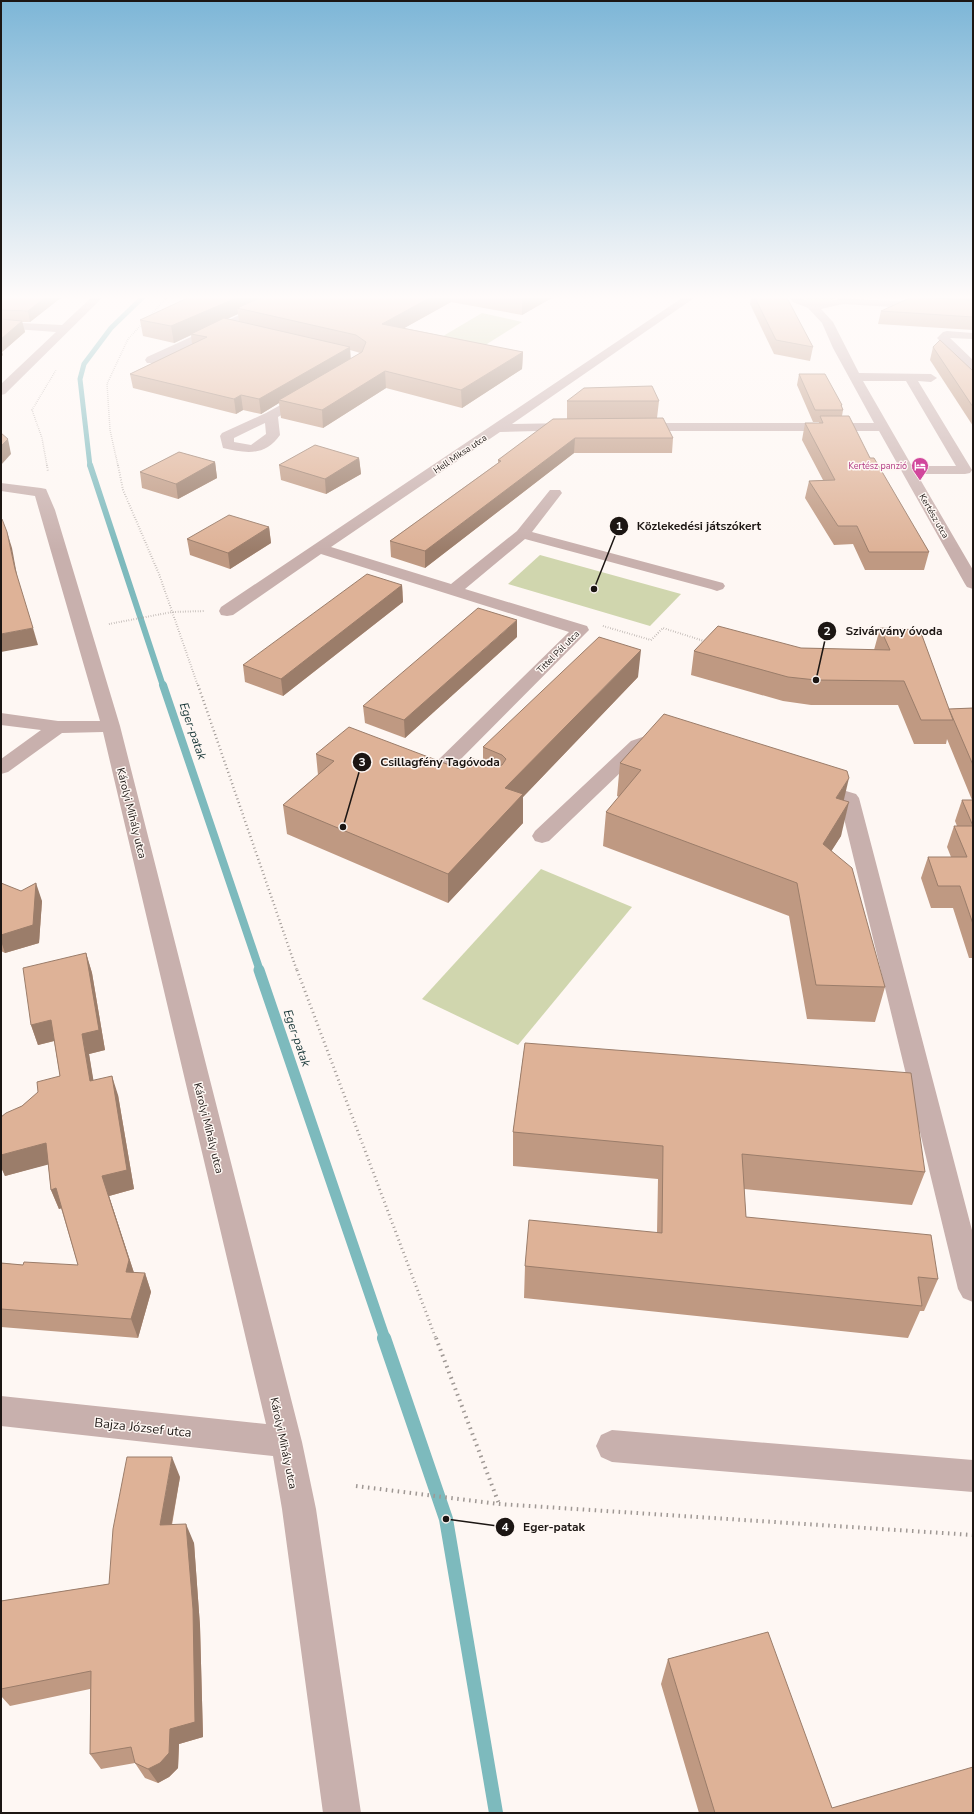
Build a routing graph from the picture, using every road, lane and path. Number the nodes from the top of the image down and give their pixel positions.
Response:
1 (12, 381) edge
2 (50, 381) edge
3 (108, 381) edge
4 (568, 381) edge
5 (858, 381) edge
6 (912, 381) edge
7 (318, 388) edge
8 (1, 391) edge
9 (271, 416) dead end
10 (585, 427) edge
11 (624, 427) edge
12 (883, 427) junction
13 (498, 428) junction
14 (908, 470) junction
15 (965, 470) junction
16 (973, 483) edge
17 (1, 487) edge
18 (41, 492) junction
19 (555, 493) dead end
20 (522, 534) junction
21 (320, 549) junction
22 (973, 584) edge
23 (717, 586) dead end
24 (454, 590) junction
25 (227, 611) joint
26 (172, 612) junction
27 (109, 624) dead end
28 (581, 630) junction
29 (708, 642) edge
30 (1, 719) edge
31 (111, 726) junction
32 (58, 727) junction
33 (674, 742) edge
34 (1, 768) edge
35 (461, 776) edge
36 (796, 781) edge
37 (542, 836) dead end
38 (973, 1289) edge
39 (1, 1412) edge
40 (286, 1442) junction
41 (612, 1446) dead end
42 (973, 1476) edge
43 (356, 1486) dead end
44 (499, 1504) junction
45 (973, 1535) edge
46 (342, 1813) edge

1 - 8 street
2 - 18 path
3 - 26 path
4 - 13 street, Hell Miksa utca
5 - 12 street, Kertész utca
6 - 15 street
7 - 9 street
10 - 13 street
11 - 12 street
12 - 14 street, Kertész utca
13 - 21 street, Hell Miksa utca
14 - 15 street
14 - 22 street, Kertész utca
15 - 16 street
17 - 18 street
18 - 31 street, Károlyi Mihály utca
19 - 20 street
20 - 23 street
20 - 24 street
21 - 24 street, Tittel Pál utca
21 - 25 street, Hell Miksa utca
24 - 28 street, Tittel Pál utca
25 - 26 path
26 - 27 path
26 - 44 path
28 - 29 path
28 - 35 street, Tittel Pál utca
30 - 32 street
31 - 32 street
31 - 40 street, Károlyi Mihály utca
32 - 34 street
33 - 37 street
36 - 38 street
39 - 40 street, Bajza József utca
40 - 46 street, Károlyi Mihály utca
41 - 42 street
43 - 44 path
44 - 45 path

